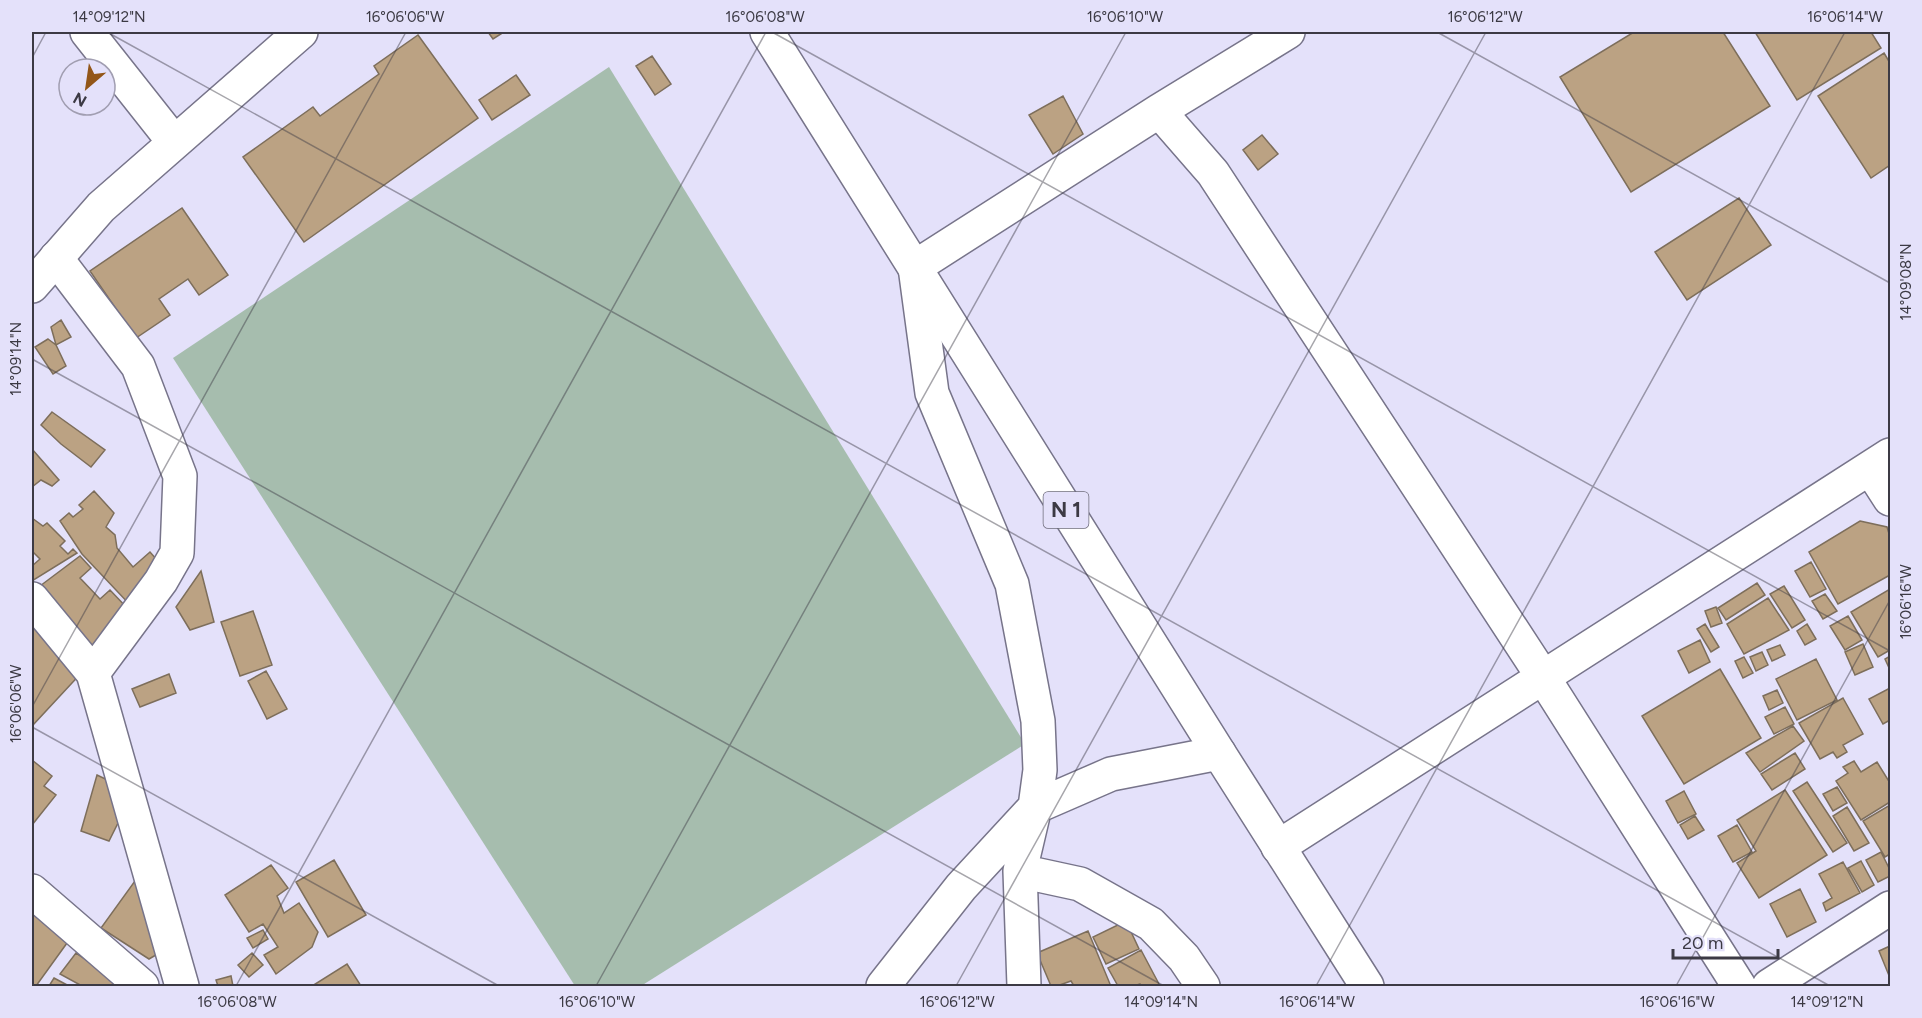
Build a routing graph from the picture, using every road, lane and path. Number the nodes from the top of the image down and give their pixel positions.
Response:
1 (87, 32) edge
2 (301, 32) edge
3 (767, 32) edge
4 (1288, 32) edge
5 (1159, 111) junction
6 (174, 142) junction
7 (56, 258) junction
8 (915, 267) junction
9 (32, 286) edge
10 (1880, 462) edge
11 (1890, 500) edge
12 (32, 599) edge
13 (93, 673) junction
14 (1543, 678) junction
15 (1219, 753) junction
16 (1035, 807) junction
17 (1278, 847) junction
18 (1020, 871) junction
19 (32, 891) edge
20 (1890, 909) edge
21 (142, 987) edge
22 (182, 987) edge
23 (883, 987) edge
24 (1024, 987) edge
25 (1203, 987) edge
26 (1367, 987) edge
27 (1739, 987) edge
28 (1769, 987) edge

1 - 6 main road
2 - 6 main road
3 - 8 main road, N 1
4 - 5 main road
5 - 8 main road
5 - 14 main road
6 - 7 main road
7 - 9 main road
7 - 13 main road
8 - 15 main road, N 1
8 - 16 main road
10 - 11 main road
10 - 14 main road
12 - 13 main road
13 - 22 main road
14 - 17 main road
14 - 27 main road
15 - 16 main road
15 - 17 main road, N 1
16 - 18 main road
16 - 23 main road
17 - 26 main road, N 1
18 - 24 main road
18 - 25 main road
19 - 21 main road
20 - 28 main road

